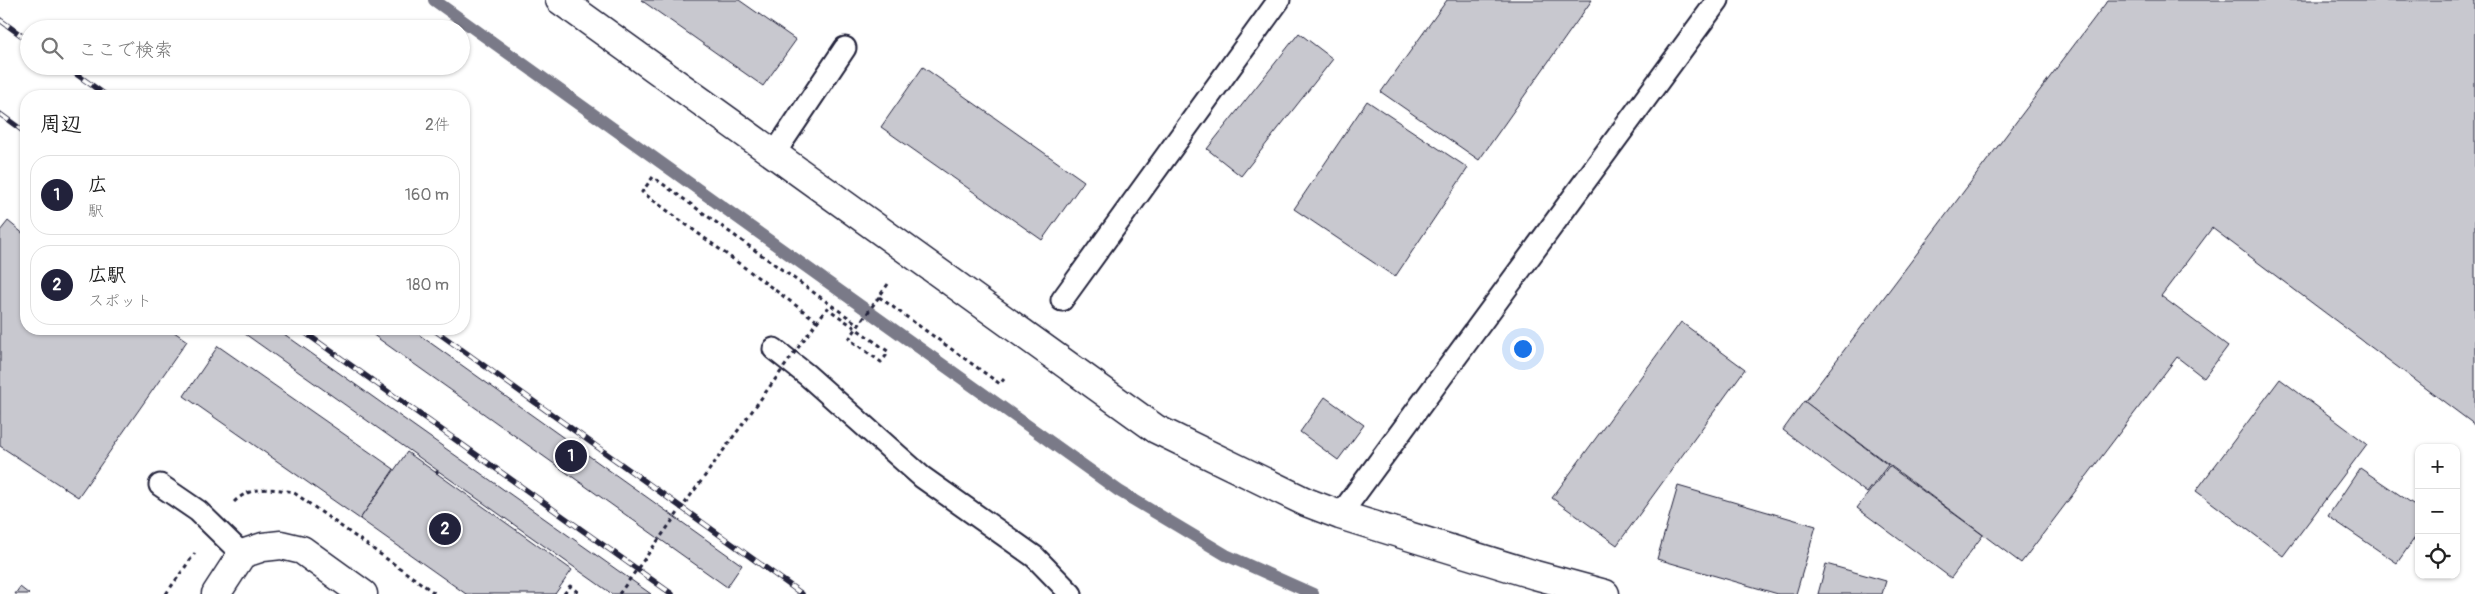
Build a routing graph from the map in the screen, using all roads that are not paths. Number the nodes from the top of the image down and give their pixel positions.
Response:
1 (560, 0) edge
2 (1279, 0) edge
3 (1718, 0) edge
4 (845, 48) dead end
5 (774, 154) junction
6 (1062, 300) dead end
7 (774, 349) dead end
8 (160, 485) dead end
9 (1340, 515) junction
10 (242, 554) junction
11 (216, 594) edge
12 (363, 594) edge
13 (1071, 594) edge
14 (1605, 594) edge

1 - 5 street
2 - 6 lane
3 - 9 lane
4 - 5 lane
5 - 9 street
7 - 13 lane
8 - 10 lane
9 - 14 street
10 - 11 street
10 - 12 street

